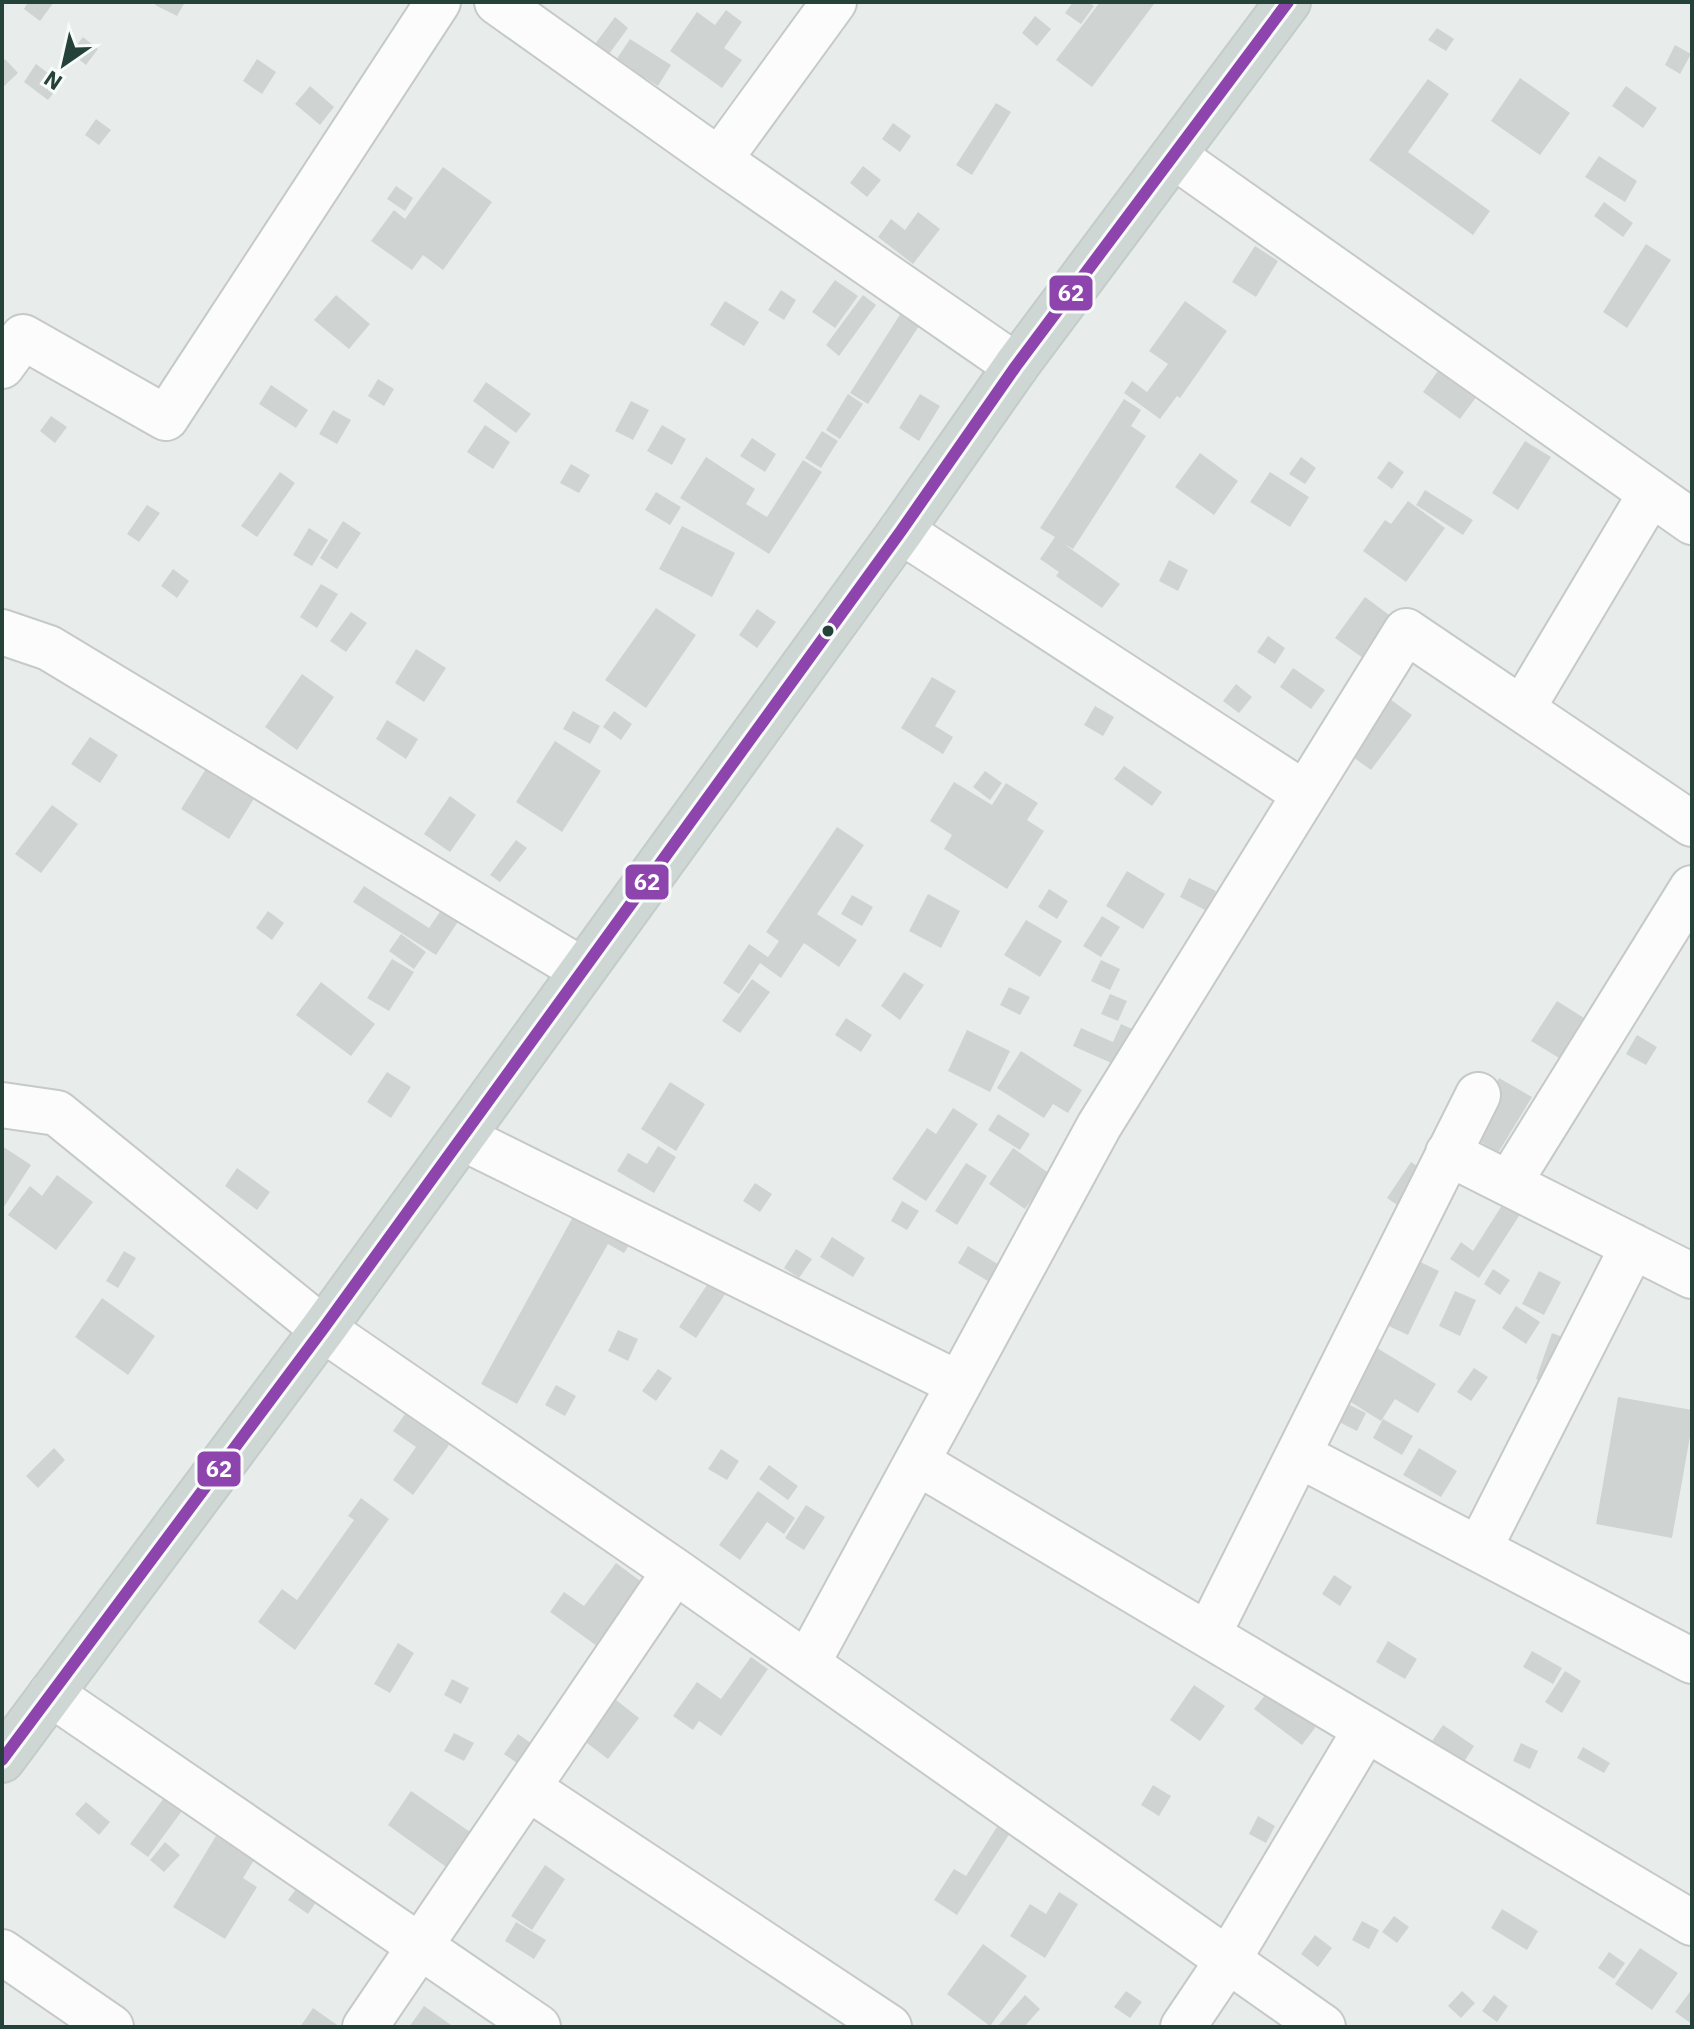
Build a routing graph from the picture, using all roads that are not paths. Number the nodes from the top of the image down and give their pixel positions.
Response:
1 (438, 2) edge
2 (497, 2) edge
3 (834, 2) edge
4 (1288, 2) edge
5 (1174, 156) junction
6 (719, 160) junction
7 (2, 366) edge
8 (1016, 366) junction
9 (1651, 493) junction
10 (1692, 522) edge
11 (901, 531) junction
12 (2, 632) edge
13 (1522, 709) junction
14 (1305, 794) junction
15 (1692, 824) edge
16 (1692, 888) edge
17 (582, 970) junction
18 (1478, 1095) dead end
19 (2, 1105) edge
20 (463, 1138) junction
21 (1448, 1153) junction
22 (1509, 1183) junction
23 (1633, 1246) junction
24 (1692, 1276) edge
25 (323, 1329) junction
26 (959, 1384) junction
27 (1299, 1455) junction
28 (917, 1462) junction
29 (1479, 1549) junction
30 (675, 1571) junction
31 (1208, 1635) junction
32 (1692, 1661) edge
33 (807, 1664) junction
34 (51, 1694) junction
35 (1366, 1729) junction
36 (2, 1760) edge
37 (528, 1788) junction
38 (1687, 1907) edge
39 (420, 1946) junction
40 (2, 1952) edge
41 (1228, 1960) junction
42 (872, 2023) edge
43 (111, 2027) edge
44 (365, 2027) edge
45 (538, 2027) edge
46 (1183, 2027) edge
47 (1323, 2027) edge

1 - 7 street
2 - 6 street
3 - 6 street
4 - 5 main road
5 - 8 main road
5 - 9 street
6 - 8 street
8 - 11 main road
9 - 10 street
9 - 13 street
11 - 14 street
11 - 17 main road
12 - 17 street
13 - 14 street
13 - 15 street
14 - 26 street
16 - 22 street
17 - 20 main road
18 - 21 street
19 - 25 street
20 - 25 main road
20 - 26 street
21 - 22 street
21 - 27 street
22 - 23 street
23 - 24 street
23 - 29 street
25 - 30 street
25 - 34 main road
26 - 28 street
27 - 29 street
27 - 31 street
28 - 31 street
28 - 33 street
29 - 32 street
30 - 33 street
30 - 37 street
31 - 35 street
33 - 41 street
34 - 36 main road
34 - 39 street
35 - 38 street
35 - 41 street
37 - 39 street
37 - 42 street
39 - 44 street
39 - 45 street
40 - 43 street
41 - 46 street
41 - 47 street

